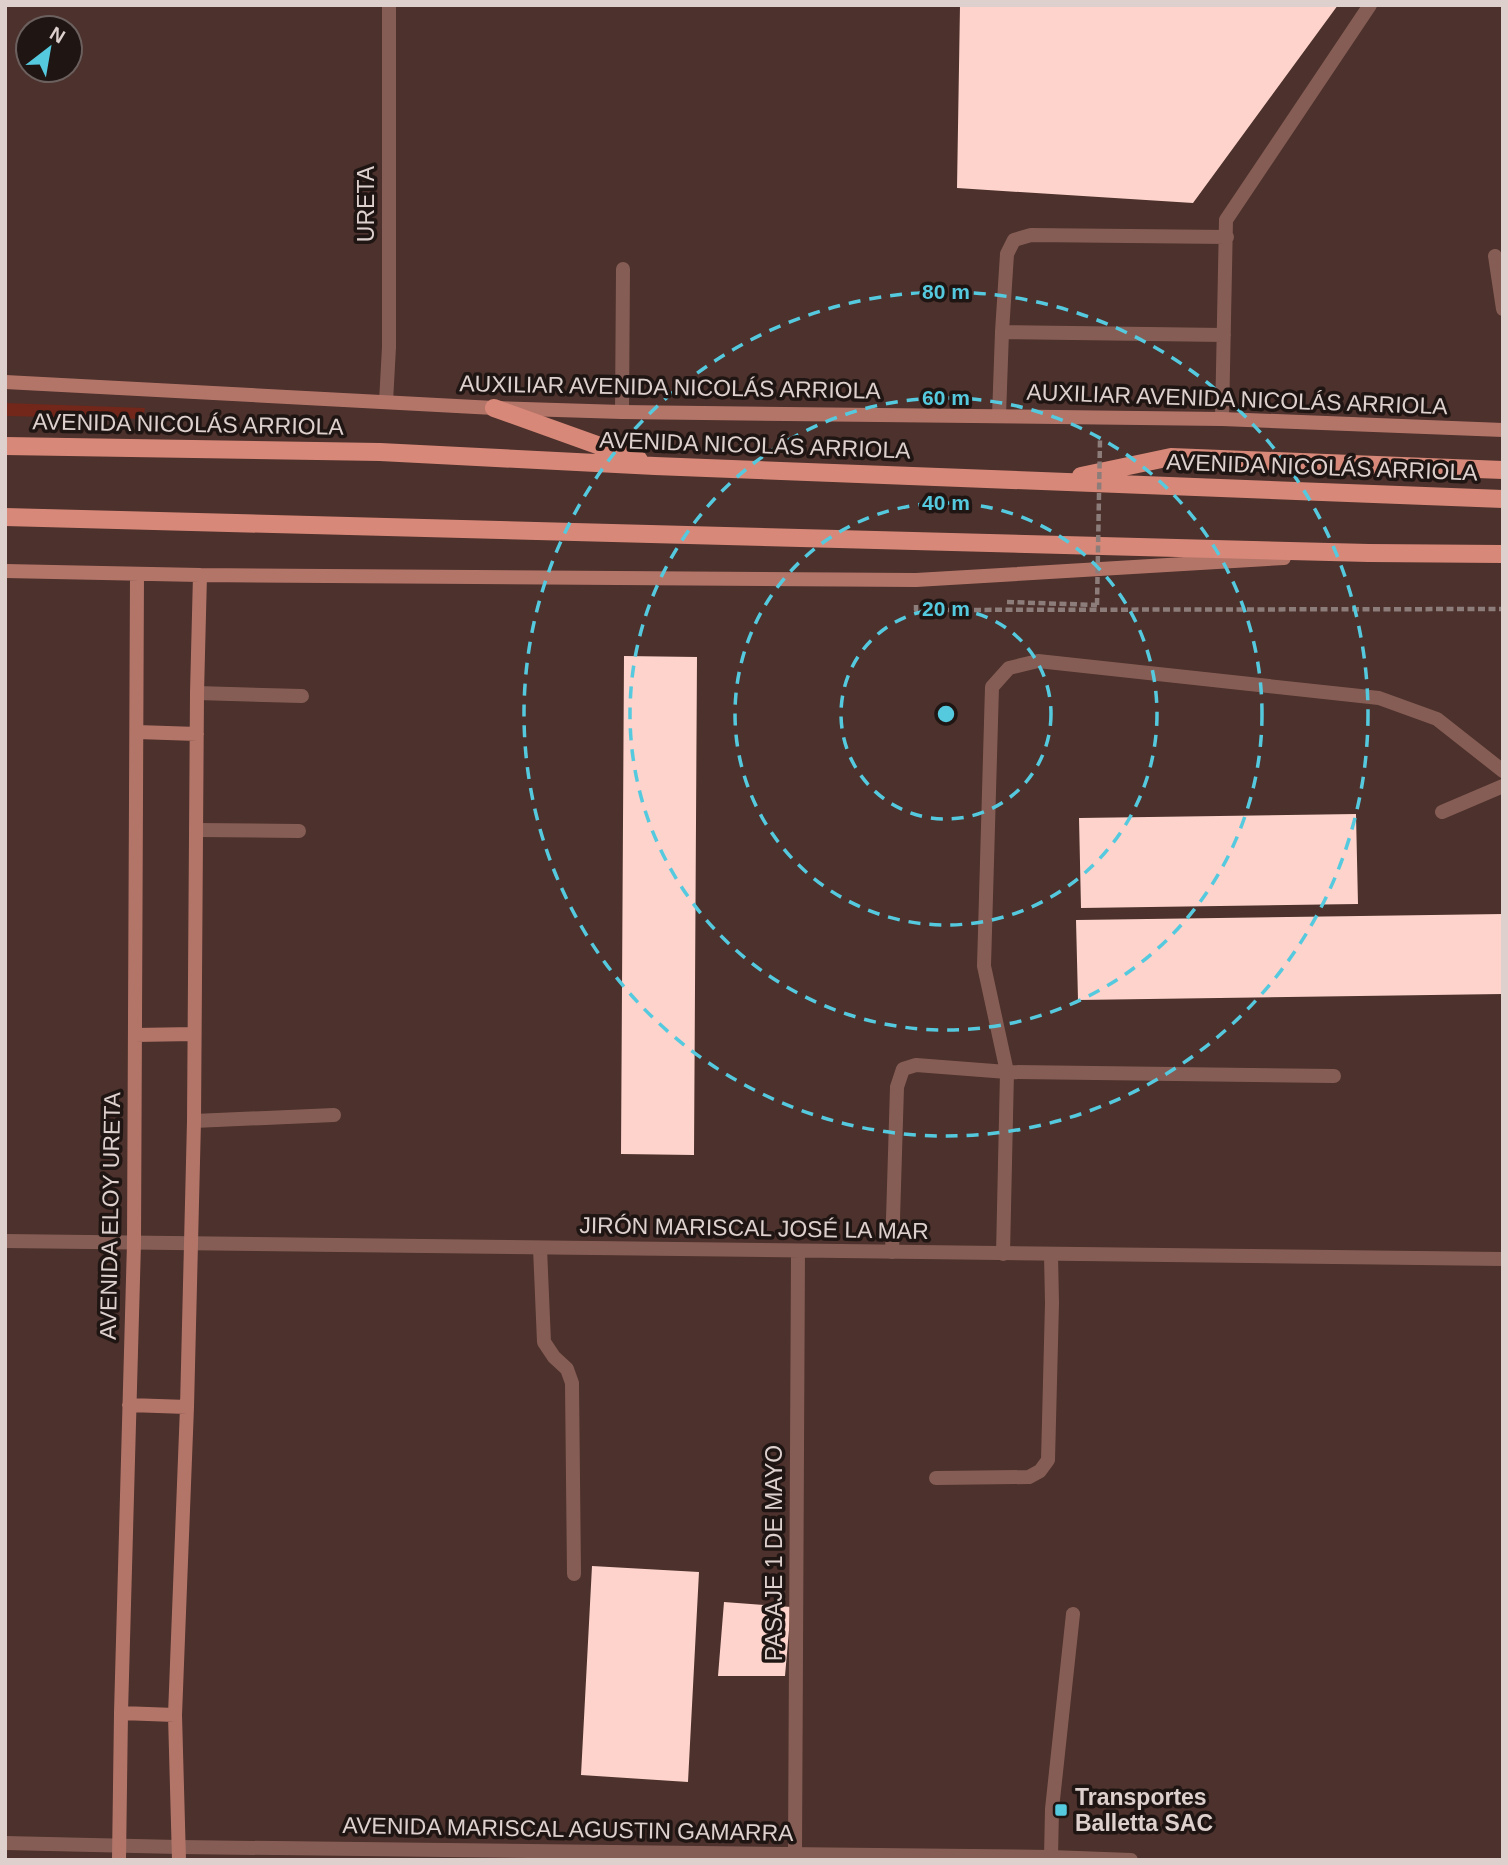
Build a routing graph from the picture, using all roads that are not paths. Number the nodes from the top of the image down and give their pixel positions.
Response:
1 (388, 5) edge
2 (1370, 5) edge
3 (1227, 237) junction
4 (1494, 256) dead end
5 (623, 269) dead end
6 (1503, 309) edge
7 (1002, 332) junction
8 (1224, 335) junction
9 (5, 382) edge
10 (386, 402) junction
11 (494, 408) junction
12 (622, 412) junction
13 (999, 416) junction
14 (1222, 419) junction
15 (1503, 430) edge
16 (5, 446) edge
17 (655, 466) junction
18 (1503, 470) edge
19 (1053, 482) junction
20 (1503, 499) edge
21 (5, 517) edge
22 (1369, 553) junction
23 (1503, 554) edge
24 (5, 571) edge
25 (137, 574) junction
26 (200, 575) junction
27 (197, 693) junction
28 (302, 696) dead end
29 (136, 732) junction
30 (197, 734) junction
31 (1503, 771) edge
32 (1503, 786) edge
33 (1442, 813) dead end
34 (196, 830) junction
35 (299, 831) dead end
36 (194, 1034) junction
37 (135, 1035) junction
38 (1007, 1072) junction
39 (1334, 1076) dead end
40 (334, 1115) dead end
41 (194, 1121) junction
42 (5, 1241) edge
43 (135, 1243) junction
44 (190, 1244) junction
45 (540, 1248) junction
46 (798, 1251) junction
47 (892, 1252) junction
48 (1003, 1254) junction
49 (1051, 1254) junction
50 (1503, 1259) edge
51 (129, 1405) junction
52 (187, 1407) junction
53 (936, 1478) dead end
54 (575, 1574) dead end
55 (1073, 1614) dead end
56 (121, 1713) junction
57 (175, 1715) junction
58 (5, 1843) edge
59 (119, 1853) edge
60 (179, 1853) edge
61 (364, 1855) edge
62 (795, 1855) junction
63 (661, 1856) edge
64 (1051, 1857) junction
65 (858, 1858) edge
66 (1131, 1860) edge

1 - 10 street, URETA
2 - 3 street
3 - 7 street
3 - 8 street
4 - 6 street
5 - 12 street
7 - 8 street
7 - 13 street
8 - 14 street
9 - 10 street, AUXILIAR AVENIDA NICOLÁS ARRIOLA
10 - 11 street, AUXILIAR AVENIDA NICOLÁS ARRIOLA
11 - 12 street, AUXILIAR AVENIDA NICOLÁS ARRIOLA
11 - 17 main road
12 - 13 street, AUXILIAR AVENIDA NICOLÁS ARRIOLA
13 - 14 street, AUXILIAR AVENIDA NICOLÁS ARRIOLA
14 - 15 street, AUXILIAR AVENIDA NICOLÁS ARRIOLA
16 - 17 main road, AVENIDA NICOLÁS ARRIOLA
17 - 19 main road, AVENIDA NICOLÁS ARRIOLA
18 - 19 main road
19 - 20 main road, AVENIDA NICOLÁS ARRIOLA
21 - 22 main road
22 - 23 main road
22 - 26 street
24 - 25 street
25 - 26 street
25 - 29 street, AVENIDA ELOY URETA
26 - 27 street
27 - 28 street
27 - 30 street
29 - 30 street
29 - 37 street, AVENIDA ELOY URETA
30 - 34 street
31 - 38 street
32 - 33 street
34 - 35 street
34 - 36 street
36 - 37 street
36 - 41 street
37 - 43 street, AVENIDA ELOY URETA
38 - 39 street
38 - 47 street
38 - 48 street
40 - 41 street
41 - 44 street
42 - 43 street, JIRÓN MARISCAL JOSÉ LA MAR
43 - 44 street, JIRÓN MARISCAL JOSÉ LA MAR
43 - 51 street, AVENIDA ELOY URETA
44 - 45 street, JIRÓN MARISCAL JOSÉ LA MAR
44 - 52 street
45 - 46 street, JIRÓN MARISCAL JOSÉ LA MAR
45 - 54 street
46 - 47 street, JIRÓN MARISCAL JOSÉ LA MAR
46 - 62 street, PASAJE 1 DE MAYO
47 - 48 street, JIRÓN MARISCAL JOSÉ LA MAR
48 - 49 street, JIRÓN MARISCAL JOSÉ LA MAR
49 - 50 street, JIRÓN MARISCAL JOSÉ LA MAR
49 - 53 street
51 - 52 street
51 - 56 street, AVENIDA ELOY URETA
52 - 57 street
55 - 64 street
56 - 57 street
56 - 59 street, AVENIDA ELOY URETA
57 - 60 street
58 - 59 street, AVENIDA MARISCAL AGUSTIN GAMARRA
59 - 60 street, AVENIDA MARISCAL AGUSTIN GAMARRA
60 - 61 street, AVENIDA MARISCAL AGUSTIN GAMARRA
61 - 63 street, AVENIDA MARISCAL AGUSTIN GAMARRA
62 - 63 street, AVENIDA MARISCAL AGUSTIN GAMARRA
62 - 65 street, AVENIDA MARISCAL AGUSTIN GAMARRA
64 - 65 street, AVENIDA MARISCAL AGUSTIN GAMARRA
64 - 66 street, AVENIDA MARISCAL AGUSTIN GAMARRA

